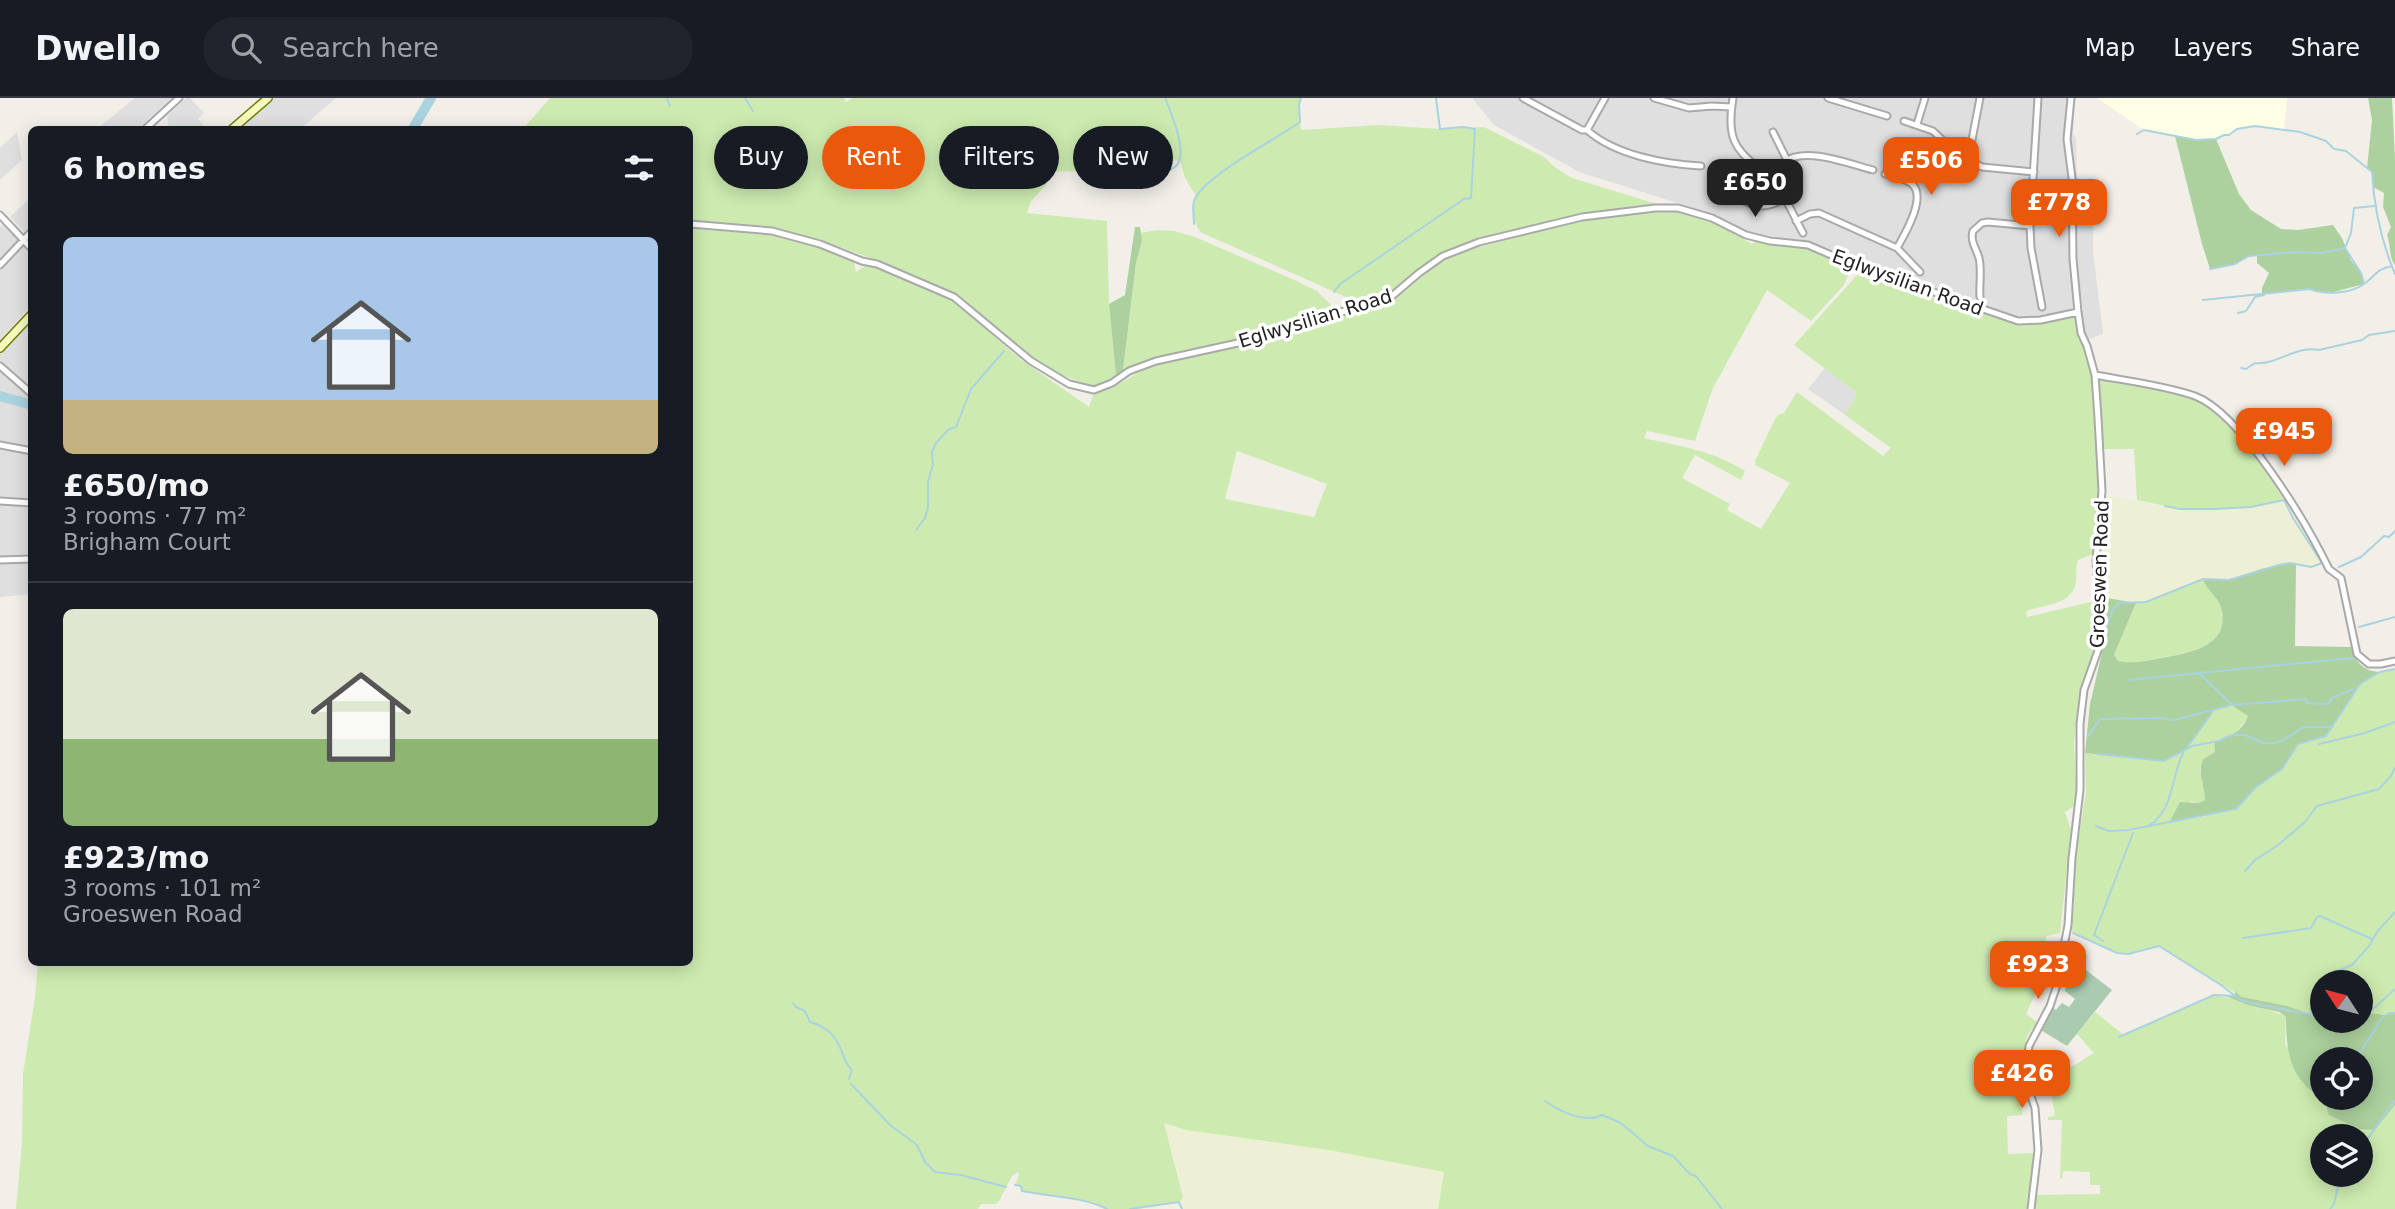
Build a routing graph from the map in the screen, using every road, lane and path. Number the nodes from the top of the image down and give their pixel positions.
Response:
1 (179, 98) edge
2 (268, 98) edge
3 (1523, 98) edge
4 (1605, 98) edge
5 (1654, 98) edge
6 (1732, 98) edge
7 (1828, 98) edge
8 (1925, 98) edge
9 (1980, 98) edge
10 (2038, 98) edge
11 (2070, 98) edge
12 (1731, 107) junction
13 (1887, 116) dead end
14 (1904, 121) dead end
15 (1917, 124) junction
16 (148, 126) edge
17 (236, 126) edge
18 (1587, 130) junction
19 (1773, 132) dead end
20 (1964, 158) junction
21 (1787, 160) junction
22 (1701, 166) dead end
23 (1873, 170) dead end
24 (2034, 172) junction
25 (1885, 174) dead end
26 (1769, 179) junction
27 (1726, 191) dead end
28 (1784, 199) junction
29 (0, 215) edge
30 (1796, 221) junction
31 (693, 224) edge
32 (2030, 226) junction
33 (1802, 233) dead end
34 (28, 235) edge
35 (23, 239) junction
36 (28, 245) edge
37 (1897, 248) junction
38 (0, 265) edge
39 (1920, 272) dead end
40 (1980, 297) dead end
41 (2042, 307) dead end
42 (2078, 312) junction
43 (28, 318) edge
44 (0, 348) edge
45 (0, 366) edge
46 (2095, 375) junction
47 (28, 390) edge
48 (0, 445) edge
49 (28, 450) edge
50 (0, 501) edge
51 (28, 503) edge
52 (28, 559) edge
53 (0, 560) edge
54 (2395, 660) edge
55 (2031, 1209) edge

1 - 16 street
2 - 17 main road
3 - 18 street
4 - 18 street
5 - 12 street
6 - 12 street
7 - 13 street
8 - 15 street
9 - 20 street
10 - 24 street
11 - 42 street, Groeswen Road
12 - 26 street
14 - 15 street
15 - 20 street
18 - 22 street
19 - 21 street
20 - 24 street
21 - 23 street
21 - 26 street
24 - 32 street
25 - 37 street
26 - 28 street
27 - 28 street
28 - 30 street
29 - 35 street
30 - 33 street
30 - 37 street
31 - 42 street, Eglwysilian Road
32 - 40 street
32 - 41 street
34 - 35 street
35 - 36 street
35 - 38 street
37 - 39 street
42 - 46 street, Groeswen Road
43 - 44 main road
45 - 47 street
46 - 54 street
46 - 55 street, Groeswen Road
48 - 49 street
50 - 51 street
52 - 53 street

